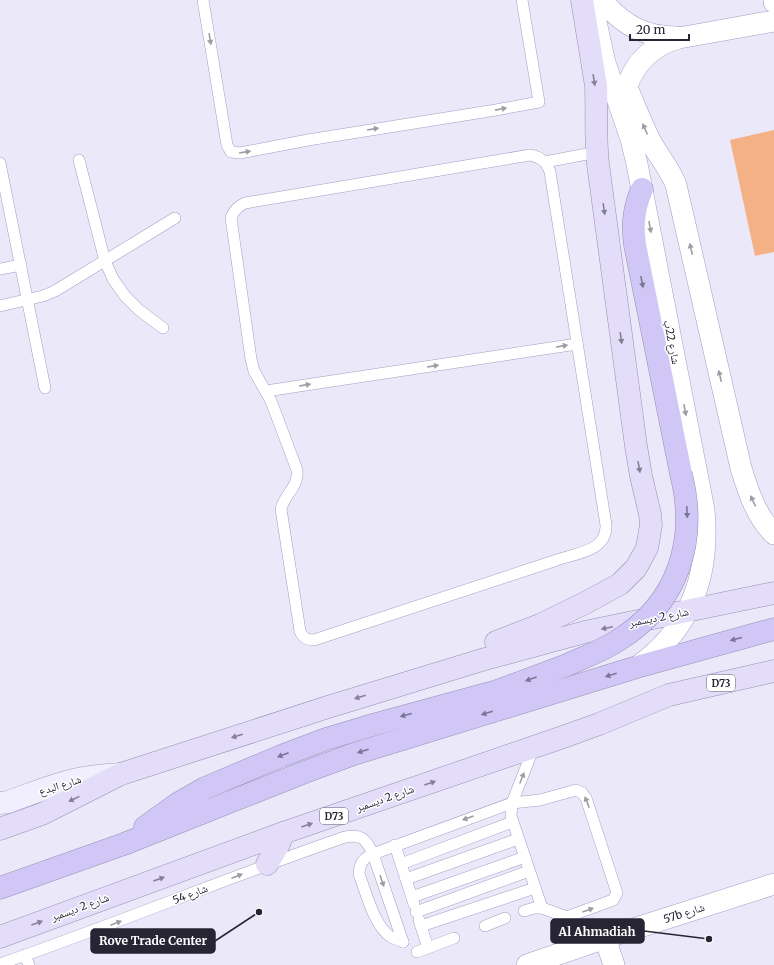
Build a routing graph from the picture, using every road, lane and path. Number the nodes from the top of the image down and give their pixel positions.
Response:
1 (204, 0) edge
2 (522, 0) edge
3 (582, 0) edge
4 (600, 1) edge
5 (774, 22) edge
6 (679, 38) junction
7 (627, 86) junction
8 (596, 152) junction
9 (79, 160) dead end
10 (545, 162) junction
11 (0, 163) edge
12 (642, 189) junction
13 (175, 218) dead end
14 (105, 262) junction
15 (21, 265) junction
16 (0, 269) edge
17 (28, 299) junction
18 (0, 306) edge
19 (163, 328) dead end
20 (577, 344) junction
21 (45, 388) dead end
22 (266, 391) junction
23 (774, 534) edge
24 (774, 593) edge
25 (686, 612) junction
26 (774, 629) edge
27 (637, 667) junction
28 (774, 671) edge
29 (436, 674) junction
30 (534, 747) junction
31 (120, 774) junction
32 (512, 802) junction
33 (0, 803) edge
34 (512, 822) junction
35 (0, 830) edge
36 (283, 833) junction
37 (518, 839) junction
38 (124, 844) junction
39 (395, 845) junction
40 (373, 854) junction
41 (525, 857) junction
42 (267, 864) junction
43 (401, 864) junction
44 (529, 871) junction
45 (406, 879) junction
46 (774, 884) edge
47 (0, 888) edge
48 (535, 888) junction
49 (412, 897) junction
50 (542, 908) junction
51 (524, 911) dead end
52 (416, 912) junction
53 (505, 918) dead end
54 (421, 926) junction
55 (485, 926) dead end
56 (0, 937) edge
57 (454, 938) dead end
58 (604, 938) junction
59 (27, 960) edge
60 (0, 964) edge
61 (527, 965) edge
62 (614, 965) edge

1 -> 2 lane
3 -> 8 main road
4 - 6 street
4 - 7 street
4 - 12 street, شارع 22ب
5 - 6 street
6 - 7 street
23 -> 7 street
8 - 10 lane
8 -> 29 main road
9 - 14 lane
10 - 20 lane
10 - 22 lane
11 - 15 lane
12 -> 25 street, شارع 22ب
12 -> 38 highway, bridge
13 - 14 lane
14 - 17 lane
14 - 19 lane
15 - 16 lane
15 - 17 lane
17 - 18 lane
17 - 21 lane
22 -> 20 lane
20 - 22 lane
24 - 25 main road, شارع 2 ديسمبر
25 - 27 street, شارع 22ب
25 -> 29 main road, شارع 2 ديسمبر
26 -> 27 highway
27 -> 38 highway
28 - 30 main road, شارع 2 ديسمبر / D73
29 -> 31 main road, شارع 2 ديسمبر
32 -> 30 lane
36 -> 30 main road, شارع 2 ديسمبر / D73
31 - 33 main road, شارع البدع
31 -> 35 main road, شارع 2 ديسمبر
32 - 34 lane
32 -> 39 lane
50 -> 32 lane
34 - 37 lane
34 - 43 lane
36 - 42 main road
56 -> 36 main road, شارع 2 ديسمبر / D73
37 - 41 lane
37 - 45 lane
38 - 47 highway
39 - 40 lane
39 - 43 lane
40 -> 40 lane, شارع 54
40 - 42 lane, شارع 54
41 - 44 lane
41 - 49 lane
59 -> 42 lane, شارع 54
43 - 45 lane
44 - 48 lane
44 - 52 lane
45 - 49 lane
46 - 58 street, 57b شارع
48 - 50 lane
48 - 54 lane
49 - 52 lane
50 - 51 lane
52 - 54 lane
53 - 55 lane
54 - 57 lane
58 - 61 street, 57b شارع
58 - 62 street
59 - 60 lane, شارع 54

